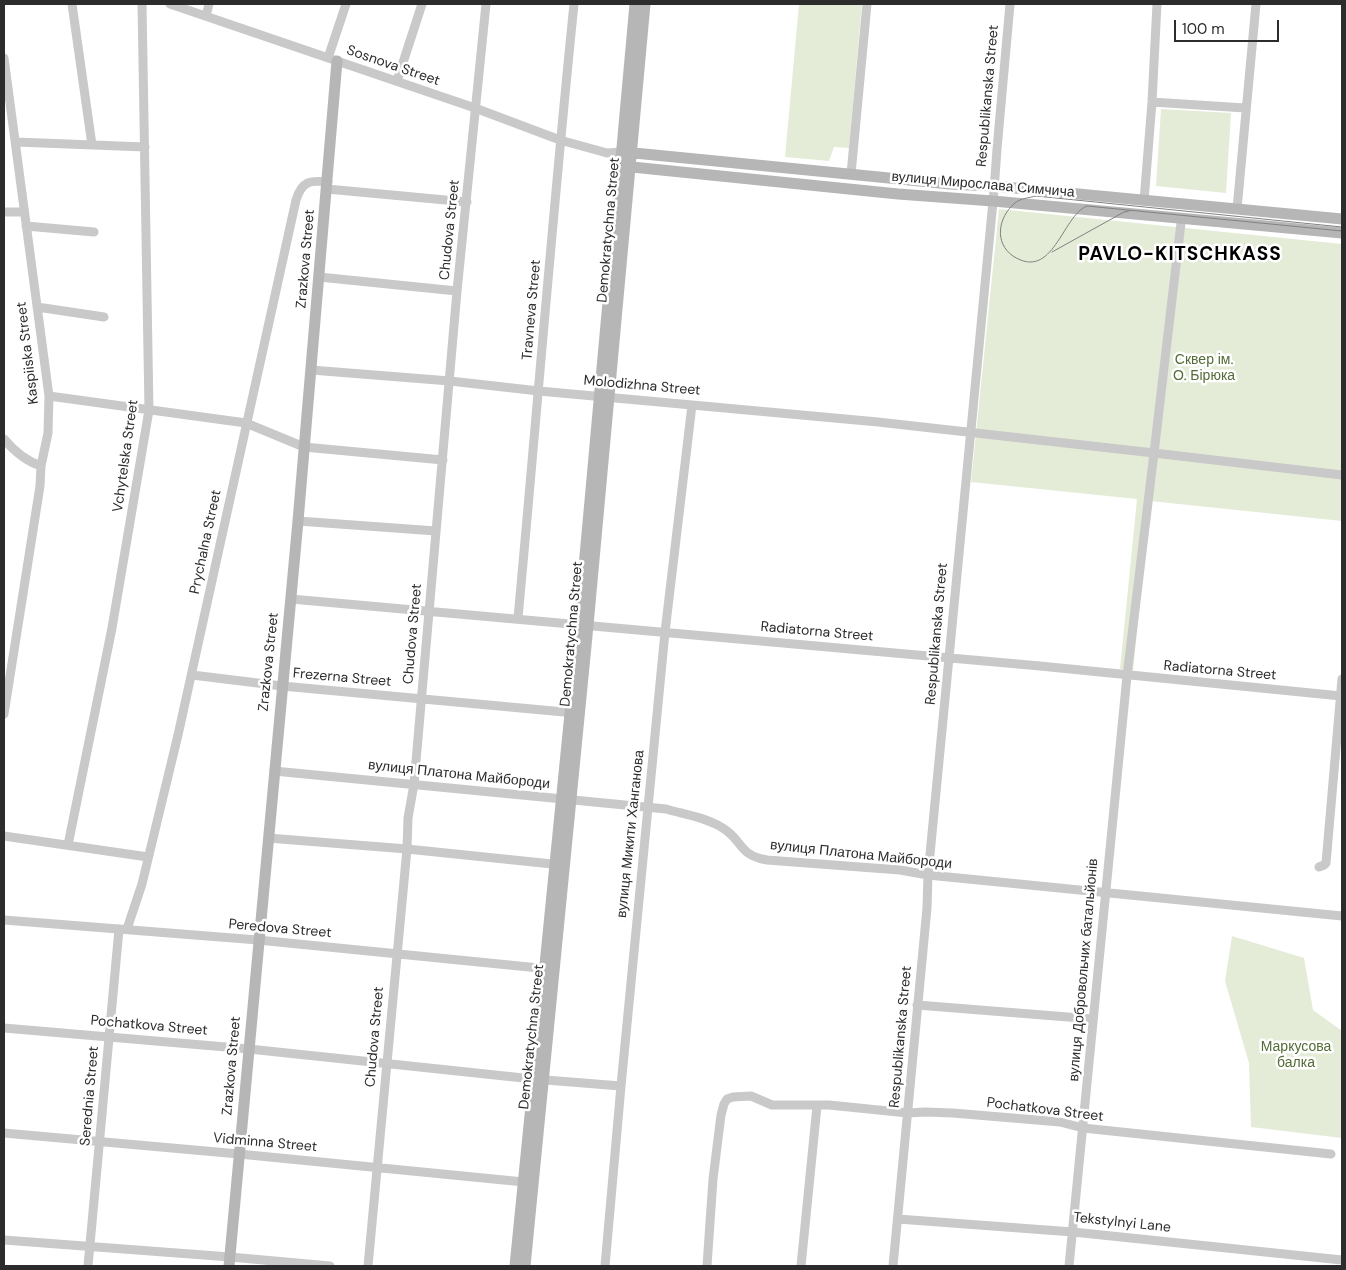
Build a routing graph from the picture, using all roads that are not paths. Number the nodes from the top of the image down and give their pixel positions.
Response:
1 (72, 4) edge
2 (142, 4) edge
3 (170, 4) edge
4 (209, 4) edge
5 (346, 4) edge
6 (422, 4) edge
7 (486, 4) edge
8 (574, 4) edge
9 (635, 4) edge
10 (645, 4) edge
11 (867, 4) edge
12 (1010, 4) edge
13 (1157, 4) edge
14 (1256, 4) edge
15 (206, 16) junction
16 (4, 58) edge
17 (333, 60) junction
18 (397, 81) junction
19 (1152, 102) junction
20 (475, 108) junction
21 (1245, 108) junction
22 (7, 119) edge
23 (560, 140) junction
24 (16, 142) junction
25 (92, 145) junction
26 (146, 147) junction
27 (627, 152) junction
28 (607, 153) junction
29 (625, 166) junction
30 (851, 174) junction
31 (328, 186) junction
32 (994, 186) junction
33 (993, 201) junction
34 (1144, 201) junction
35 (467, 202) junction
36 (1237, 209) junction
37 (4, 212) edge
38 (24, 212) junction
39 (1342, 219) edge
40 (1181, 223) dead end
41 (26, 226) junction
42 (94, 232) dead end
43 (1342, 233) edge
44 (319, 277) junction
45 (457, 291) junction
46 (37, 307) junction
47 (104, 317) dead end
48 (311, 370) junction
49 (450, 381) junction
50 (539, 391) junction
51 (49, 396) junction
52 (604, 396) junction
53 (692, 405) junction
54 (148, 410) junction
55 (246, 423) junction
56 (971, 431) junction
57 (4, 439) edge
58 (304, 447) junction
59 (1154, 452) junction
60 (443, 460) junction
61 (41, 466) junction
62 (1342, 475) edge
63 (298, 521) junction
64 (436, 531) junction
65 (291, 599) junction
66 (429, 612) junction
67 (518, 618) junction
68 (584, 624) junction
69 (665, 632) junction
70 (949, 659) junction
71 (7, 673) edge
72 (192, 675) junction
73 (1127, 676) junction
74 (1342, 680) edge
75 (282, 686) junction
76 (5, 693) edge
77 (1341, 696) junction
78 (422, 698) junction
79 (575, 713) junction
80 (4, 714) edge
81 (274, 770) junction
82 (414, 784) junction
83 (566, 799) junction
84 (647, 807) junction
85 (4, 836) edge
86 (268, 838) junction
87 (68, 845) junction
88 (407, 849) junction
89 (148, 857) junction
90 (559, 865) junction
91 (1319, 868) dead end
92 (928, 875) junction
93 (1105, 892) junction
94 (1342, 916) edge
95 (4, 920) edge
96 (123, 929) junction
97 (258, 940) junction
98 (396, 953) junction
99 (549, 969) junction
100 (917, 1005) junction
101 (1093, 1019) junction
102 (4, 1028) edge
103 (110, 1037) junction
104 (249, 1048) junction
105 (387, 1062) junction
106 (538, 1079) junction
107 (621, 1086) junction
108 (817, 1106) junction
109 (908, 1113) junction
110 (1083, 1128) junction
111 (4, 1133) edge
112 (100, 1142) junction
113 (239, 1154) junction
114 (1331, 1154) dead end
115 (378, 1167) junction
116 (524, 1182) junction
117 (898, 1219) junction
118 (1073, 1232) junction
119 (4, 1240) edge
120 (90, 1246) junction
121 (1342, 1260) edge
122 (229, 1262) edge
123 (88, 1266) edge
124 (330, 1266) edge
125 (368, 1266) edge
126 (515, 1266) edge
127 (525, 1266) edge
128 (605, 1266) edge
129 (707, 1266) edge
130 (801, 1266) edge
131 (893, 1266) edge
132 (1069, 1266) edge

1 - 25 street
2 - 26 street, Vchytelska Street
3 - 15 street, Sosnova Street
4 - 15 street
5 - 17 street, Zrazkova Street
6 - 18 street
7 - 20 street, Chudova Street
8 - 23 street, Travneva Street
9 - 27 street, Demokratychna Street
10 - 27 street, Demokratychna Street
11 - 30 street
12 - 32 street, Respublikanska Street
13 - 19 street
14 - 21 street
15 - 17 street, Sosnova Street
16 - 22 street, Kaspiiska Street
17 - 18 street, Sosnova Street
17 - 31 street, Zrazkova Street
18 - 20 street, Sosnova Street
19 - 21 street
19 - 34 street
20 - 23 street, Sosnova Street
20 - 35 street, Chudova Street
21 - 36 street
22 - 24 street, Kaspiiska Street
23 - 28 street, Sosnova Street
23 - 50 street, Travneva Street
24 - 25 street
24 - 38 street, Kaspiiska Street
25 - 26 street
26 - 54 street, Vchytelska Street
27 - 28 street, Sosnova Street
27 - 29 street, Demokratychna Street
27 - 30 street, вулиця Мирослава Симчича
28 - 29 street, Sosnova Street
29 - 33 street, вулиця Мирослава Симчича
29 - 52 street, Demokratychna Street
30 - 32 street, вулиця Мирослава Симчича
31 - 35 street, Prychalna Street
31 - 44 street, Zrazkova Street
31 - 55 street, Prychalna Street
32 - 33 street, Respublikanska Street
32 - 34 street, вулиця Мирослава Симчича
33 - 43 street, вулиця Мирослава Симчича
33 - 56 street, Respublikanska Street
34 - 36 street, вулиця Мирослава Симчича
35 - 45 street, Chudova Street
36 - 39 street, вулиця Мирослава Симчича
37 - 38 street
38 - 41 street, Kaspiiska Street
40 - 59 street, вулиця Добровольчих батальйонів
41 - 42 street
41 - 46 street, Kaspiiska Street
44 - 45 street
44 - 48 street, Zrazkova Street
45 - 49 street, Chudova Street
46 - 47 street
46 - 51 street, Kaspiiska Street
48 - 49 street, Molodizhna Street
48 - 58 street, Zrazkova Street
49 - 50 street, Molodizhna Street
49 - 60 street, Chudova Street
50 - 52 street, Molodizhna Street
50 - 67 street, Travneva Street
51 - 54 street
51 - 61 street, Kaspiiska Street
52 - 53 street, Molodizhna Street
52 - 68 street, Demokratychna Street
53 - 56 street, Molodizhna Street
53 - 69 street, вулиця Микити Ханганова
54 - 55 street
54 - 87 street, Vchytelska Street
55 - 58 street
55 - 72 street, Prychalna Street
56 - 59 street, Molodizhna Street
56 - 70 street, Respublikanska Street
57 - 61 street
58 - 60 street
58 - 63 street, Zrazkova Street
59 - 62 street, Molodizhna Street
59 - 73 street, вулиця Добровольчих батальйонів
60 - 64 street, Chudova Street
61 - 71 street, Kaspiiska Street
63 - 64 street
63 - 65 street, Zrazkova Street
64 - 66 street, Chudova Street
65 - 66 street, Radiatorna Street
65 - 75 street, Zrazkova Street
66 - 67 street, Radiatorna Street
66 - 78 street, Chudova Street
67 - 68 street, Radiatorna Street
68 - 69 street, Radiatorna Street
68 - 79 street, Demokratychna Street
69 - 70 street, Radiatorna Street
69 - 84 street, вулиця Микити Ханганова
70 - 73 street, Radiatorna Street
70 - 92 street, Respublikanska Street
71 - 76 street, Kaspiiska Street
72 - 75 street, Frezerna Street
72 - 89 street, Prychalna Street
73 - 77 street, Radiatorna Street
73 - 93 street, вулиця Добровольчих батальйонів
74 - 77 street
75 - 78 street, Frezerna Street
75 - 81 street, Zrazkova Street
76 - 80 street, Kaspiiska Street
77 - 91 street
78 - 79 street, Frezerna Street
78 - 82 street, Chudova Street
79 - 83 street, Demokratychna Street
81 - 82 street, вулиця Платона Майбороди
81 - 86 street, Zrazkova Street
82 - 83 street, вулиця Платона Майбороди
82 - 88 street, Chudova Street
83 - 84 street, вулиця Платона Майбороди
83 - 90 street, Demokratychna Street
84 - 92 street, вулиця Платона Майбороди
84 - 107 street, вулиця Микити Ханганова
85 - 87 street
86 - 88 street
86 - 97 street, Zrazkova Street
87 - 89 street
88 - 90 street
88 - 98 street, Chudova Street
89 - 96 street, Prychalna Street
90 - 99 street, Demokratychna Street
92 - 93 street, вулиця Платона Майбороди
92 - 100 street, Respublikanska Street
93 - 94 street, вулиця Платона Майбороди
93 - 101 street, вулиця Добровольчих батальйонів
95 - 96 street, Peredova Street
96 - 97 street, Peredova Street
96 - 103 street, Serednia Street
97 - 98 street, Peredova Street
97 - 104 street, Zrazkova Street
98 - 99 street, Peredova Street
98 - 105 street, Chudova Street
99 - 106 street, Demokratychna Street
100 - 101 street
100 - 109 street, Respublikanska Street
101 - 110 street, вулиця Добровольчих батальйонів
102 - 103 street, Pochatkova Street
103 - 104 street, Pochatkova Street
103 - 112 street, Serednia Street
104 - 105 street, Pochatkova Street
104 - 113 street, Zrazkova Street
105 - 106 street, Pochatkova Street
105 - 115 street, Chudova Street
106 - 107 street, Pochatkova Street
106 - 116 street, Demokratychna Street
106 - 127 street, Demokratychna Street
107 - 128 street, вулиця Микити Ханганова
108 - 109 street, Pochatkova Street
108 - 129 street, Pochatkova Street
108 - 130 street
109 - 110 street, Pochatkova Street
109 - 117 street, Respublikanska Street
110 - 114 street, Pochatkova Street
110 - 118 street, вулиця Добровольчих батальйонів
111 - 112 street, Vidminna Street
112 - 113 street, Vidminna Street
112 - 120 street, Serednia Street
113 - 115 street, Vidminna Street
113 - 122 street, Zrazkova Street
115 - 116 street, Vidminna Street
115 - 125 street, Chudova Street
116 - 126 street, Demokratychna Street
117 - 118 street, Tekstylnyi Lane
117 - 131 street, Respublikanska Street
118 - 121 street, Tekstylnyi Lane
118 - 132 street, вулиця Добровольчих батальйонів
119 - 120 street
120 - 122 street
120 - 123 street, Serednia Street
122 - 124 street

